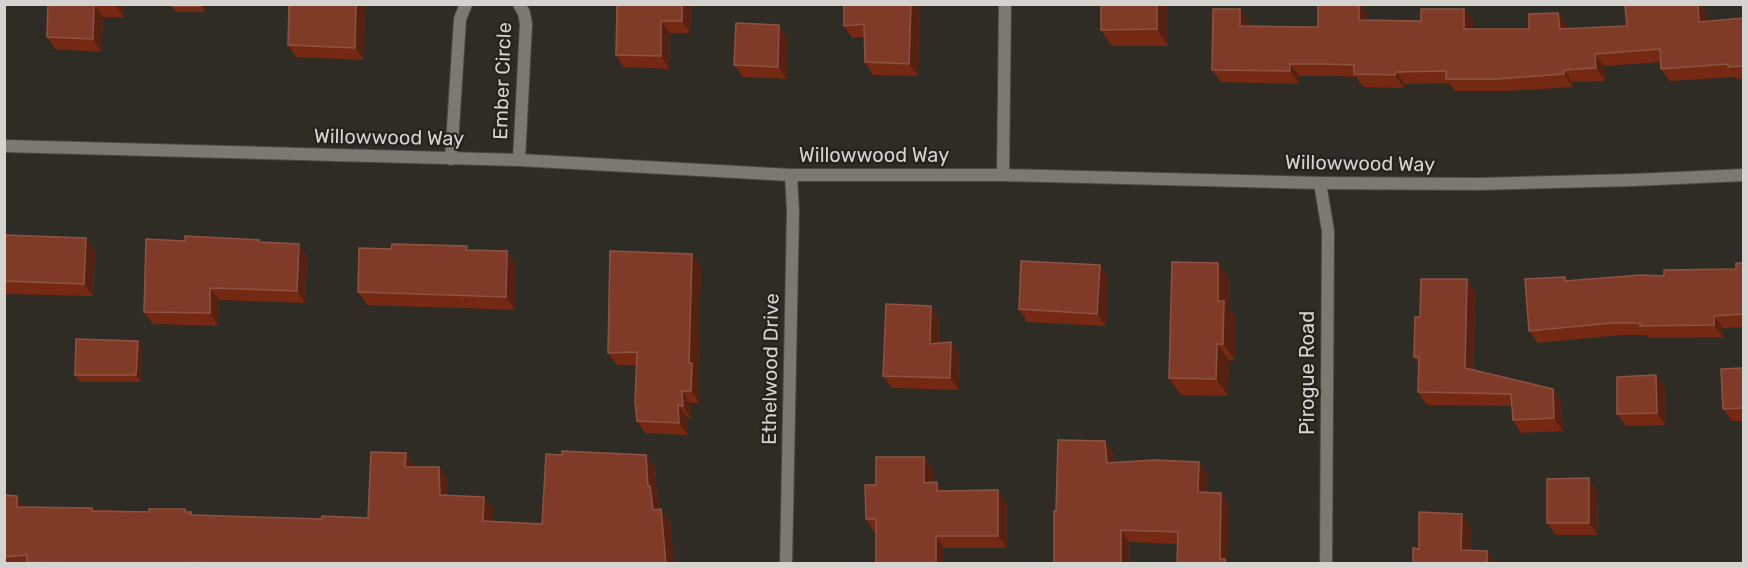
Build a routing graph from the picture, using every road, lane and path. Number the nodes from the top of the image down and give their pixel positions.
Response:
1 (466, 4) edge
2 (519, 4) edge
3 (1005, 4) edge
4 (4, 146) edge
5 (451, 159) junction
6 (519, 160) junction
7 (791, 175) junction
8 (1003, 175) junction
9 (1743, 175) edge
10 (1320, 183) junction
11 (786, 564) edge
12 (1326, 564) edge

1 - 5 street
2 - 6 street, Ember Circle
3 - 8 street
4 - 5 street, Willowwood Way
5 - 6 street, Willowwood Way
6 - 7 street, Willowwood Way
7 - 8 street, Willowwood Way
7 - 11 street, Ethelwood Drive
8 - 10 street, Willowwood Way
9 - 10 street, Willowwood Way
10 - 12 street, Pirogue Road

